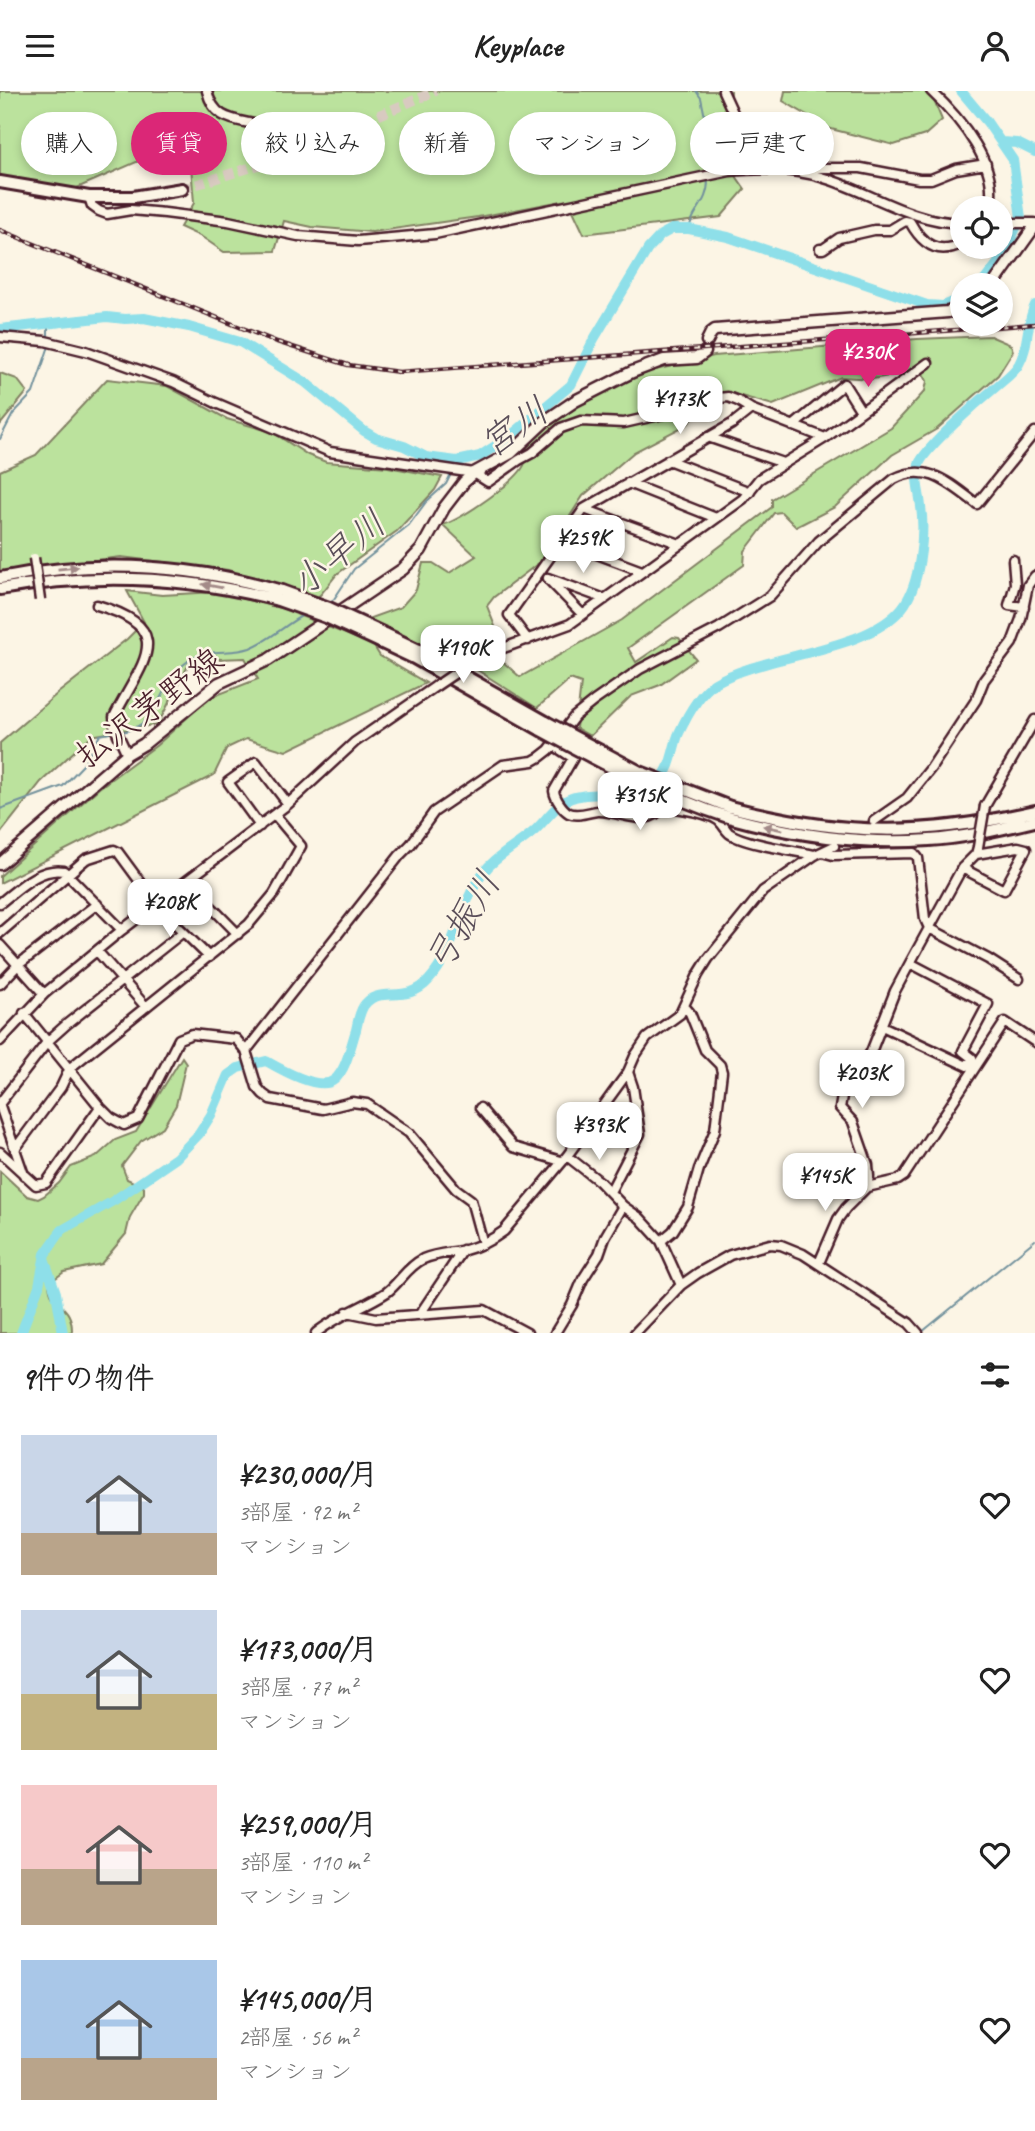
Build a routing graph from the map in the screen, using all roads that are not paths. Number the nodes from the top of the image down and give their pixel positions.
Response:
1 (207, 91) edge
2 (723, 91) edge
3 (931, 91) edge
4 (733, 112) edge
5 (241, 121) edge
6 (986, 164) junction
7 (834, 172) edge
8 (711, 175) edge
9 (827, 175) edge
10 (0, 182) edge
11 (182, 189) tunnel mouth
12 (991, 196) edge
13 (89, 197) junction
14 (950, 222) edge
15 (1013, 223) edge
16 (1033, 224) edge
17 (820, 249) dead end
18 (950, 249) edge
19 (1001, 273) edge
20 (950, 311) edge
21 (0, 337) edge
22 (929, 363) dead end
23 (751, 409) junction
24 (861, 411) junction
25 (793, 426) junction
26 (1035, 432) edge
27 (708, 437) junction
28 (825, 438) junction
29 (668, 460) junction
30 (783, 463) junction
31 (474, 473) junction
32 (628, 483) junction
33 (750, 492) junction
34 (584, 509) junction
35 (716, 518) junction
36 (562, 541) junction
37 (680, 544) junction
38 (34, 555) dead end
39 (1013, 560) dead end
40 (642, 571) junction
41 (543, 576) junction
42 (1035, 576) edge
43 (0, 577) edge
44 (0, 589) edge
45 (280, 596) junction
46 (604, 599) junction
47 (40, 600) dead end
48 (97, 605) dead end
49 (1024, 607) junction
50 (582, 614) junction
51 (528, 641) junction
52 (1035, 720) edge
53 (552, 745) junction
54 (127, 754) junction
55 (288, 804) junction
56 (1035, 811) edge
57 (729, 812) junction
58 (275, 814) junction
59 (874, 821) dead end
60 (1035, 821) edge
61 (260, 826) junction
62 (834, 846) dead end
63 (977, 851) junction
64 (818, 854) junction
65 (0, 864) edge
66 (962, 868) junction
67 (69, 874) junction
68 (187, 882) junction
69 (156, 902) junction
70 (0, 904) edge
71 (97, 904) junction
72 (929, 928) junction
73 (122, 930) junction
74 (183, 932) junction
75 (0, 933) edge
76 (238, 935) junction
77 (0, 945) edge
78 (97, 951) junction
79 (209, 957) junction
80 (910, 963) junction
81 (18, 965) junction
82 (123, 979) junction
83 (1019, 979) dead end
84 (0, 984) edge
85 (44, 994) junction
86 (146, 1007) junction
87 (685, 1007) junction
88 (24, 1013) junction
89 (882, 1026) junction
90 (0, 1041) edge
91 (48, 1041) junction
92 (1035, 1042) edge
93 (246, 1051) junction
94 (70, 1068) junction
95 (628, 1072) junction
96 (0, 1105) edge
97 (100, 1107) junction
98 (480, 1108) dead end
99 (15, 1149) junction
100 (0, 1152) edge
101 (564, 1159) junction
102 (25, 1177) junction
103 (867, 1187) junction
104 (610, 1192) junction
105 (623, 1206) junction
106 (661, 1241) junction
107 (483, 1244) junction
108 (463, 1250) junction
109 (819, 1263) junction
110 (681, 1285) junction
111 (347, 1312) junction
112 (420, 1314) junction
113 (918, 1332) edge
114 (316, 1333) edge
115 (527, 1333) edge
116 (555, 1333) edge
117 (635, 1333) edge

1 - 5 street
2 - 4 street
3 - 6 street
6 - 7 street
6 - 12 street
8 - 13 street
9 - 14 street
10 - 13 highway
11 - 13 highway
15 - 16 street
16 - 19 main road
17 - 18 street
20 - 31 main road, 払沢茅野線
21 - 31 street
22 - 24 street
23 - 25 street
23 - 27 street
23 - 31 street
24 - 25 street
24 - 28 street
25 - 28 street
26 - 53 street
27 - 29 street
27 - 30 street
28 - 30 street
29 - 32 street
29 - 33 street
30 - 33 street
31 - 54 main road, 払沢茅野線
32 - 34 street
32 - 35 street
33 - 35 street
34 - 36 street
34 - 37 street
35 - 37 street
36 - 40 street
36 - 41 street
37 - 40 street
38 - 47 street, bridge
39 - 49 street
40 - 46 street
41 - 46 street
41 - 50 street
41 - 51 street
42 - 49 street
43 -> 45 highway
45 -> 44 highway
45 - 57 highway, bridge
46 - 50 street
48 - 54 street
49 - 59 street
50 - 51 street
51 - 55 street, bridge
52 - 63 street, bridge
53 - 64 street
53 - 93 street
54 - 65 main road, 払沢茅野線
55 - 58 street
55 - 61 street
56 - 57 highway
60 -> 57 highway
58 - 61 street
58 - 76 street
61 - 68 street
62 - 64 street
63 - 66 street
63 - 66 street
64 - 72 street
64 - 87 street
66 - 72 street
67 - 69 street
67 - 70 street
67 - 71 street
67 - 75 street
68 - 69 street
68 - 76 street
69 - 73 street
69 - 74 street
71 - 73 street
71 - 81 street
72 - 80 street
72 - 83 street
73 - 78 street
74 - 79 street
74 - 82 street
76 - 79 street
77 - 81 street
78 - 82 street
78 - 85 street
79 - 86 street
80 - 89 street
80 - 89 street
81 - 84 street
81 - 85 street
82 - 86 street
82 - 91 street
85 - 88 street
86 - 94 street
87 - 95 street
87 - 106 street
88 - 90 street
88 - 91 street
89 - 103 street
91 - 94 street
91 - 96 street
92 - 103 street
93 - 97 street
93 - 107 street
94 - 97 street
94 - 99 street
95 - 101 street
95 - 104 street
96 - 99 street
97 - 102 street
98 - 101 street
99 - 102 street
100 - 102 street
101 - 104 street
101 - 107 street
103 - 109 street
104 - 105 street
105 - 106 street
105 - 116 street
106 - 110 street
107 - 108 street
108 - 111 street
108 - 112 street
109 - 110 street
109 - 113 street
110 - 117 street
111 - 112 street
111 - 114 street
112 - 115 street

